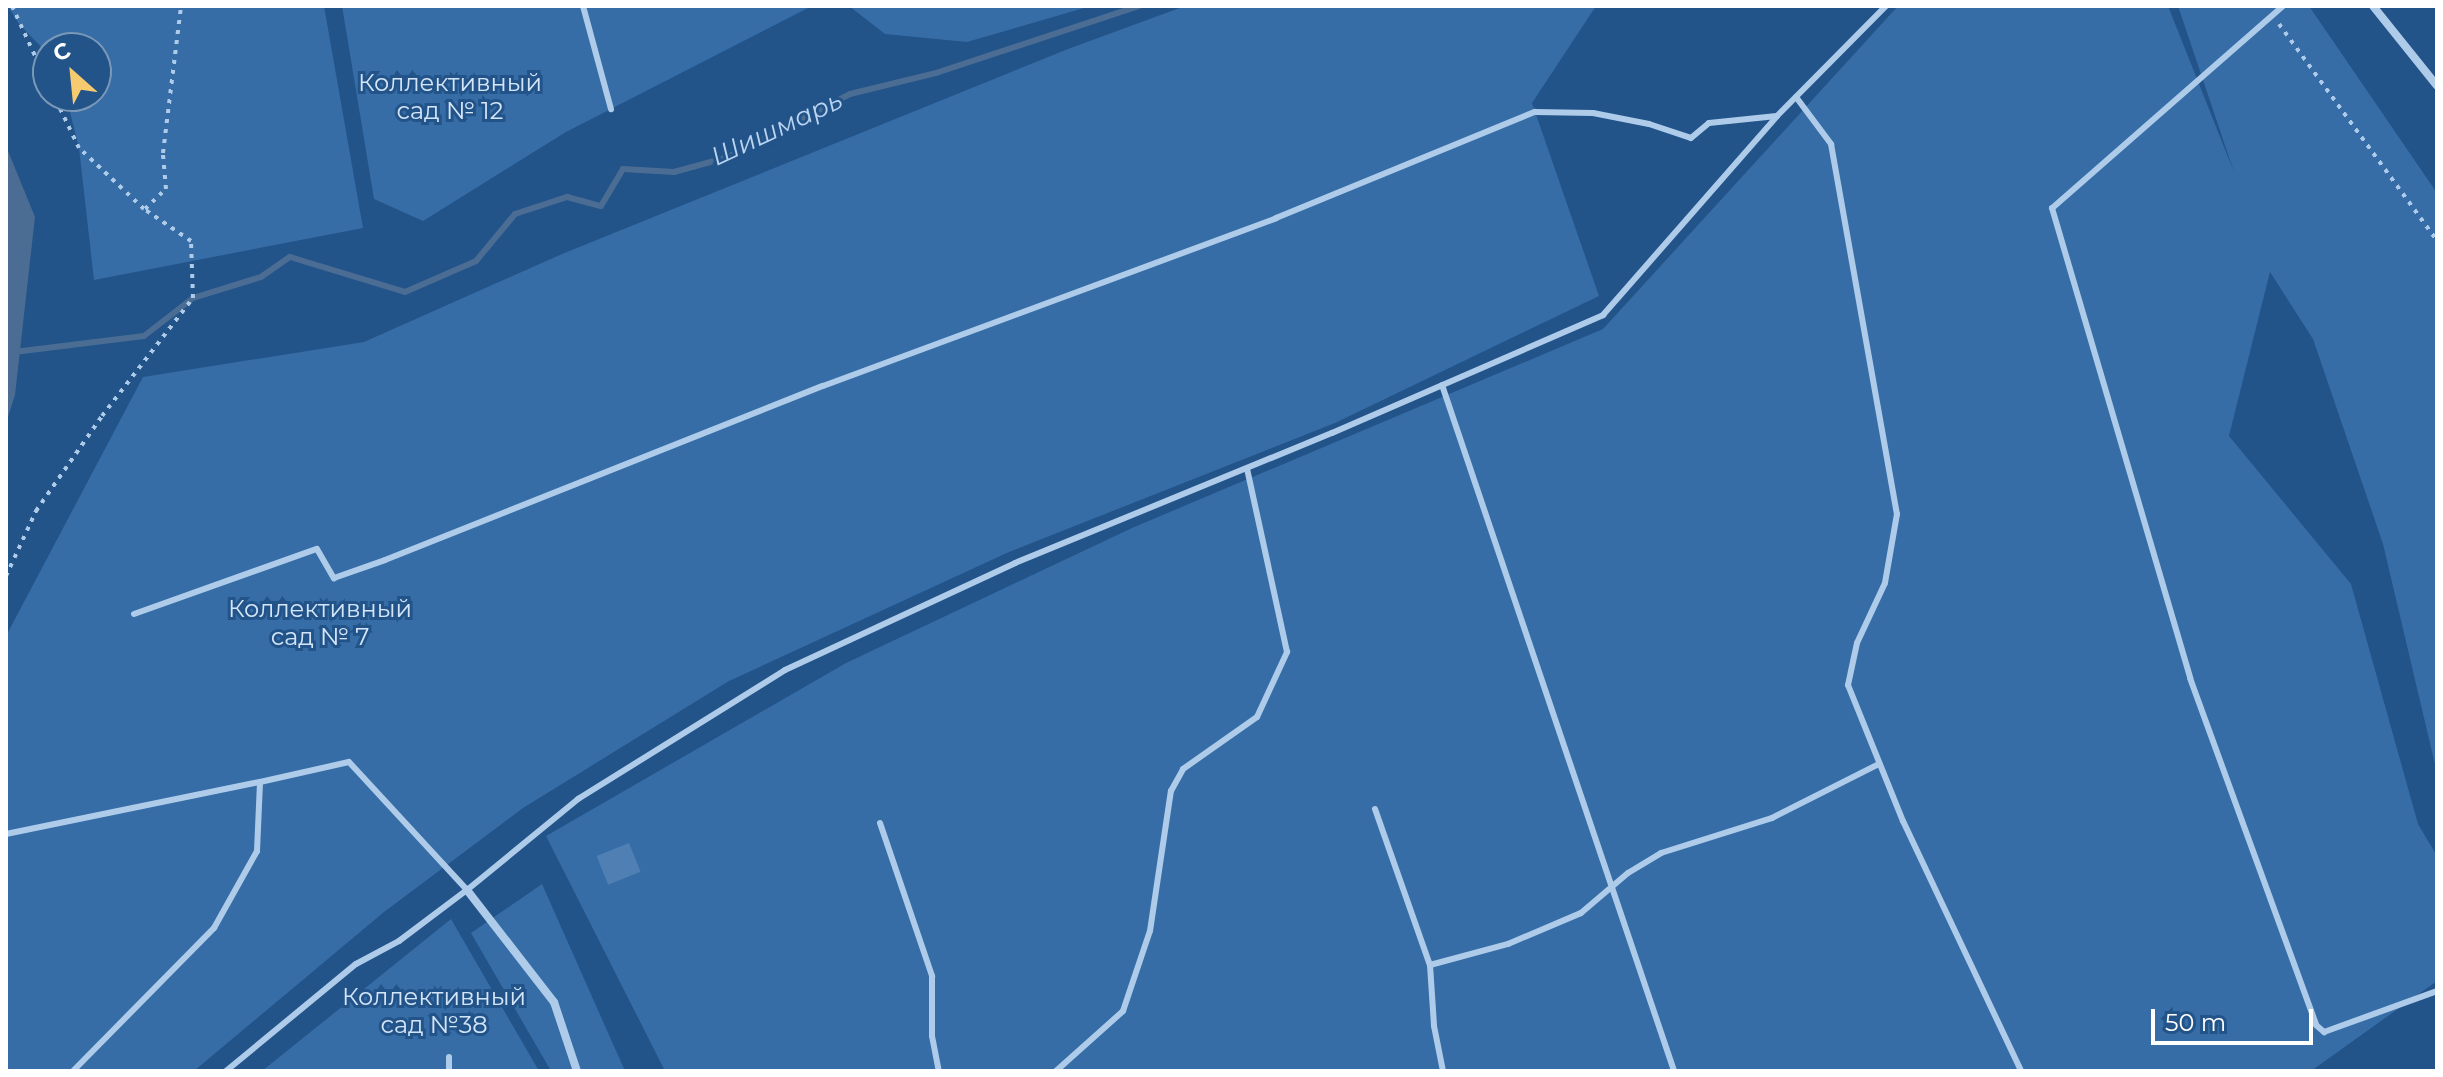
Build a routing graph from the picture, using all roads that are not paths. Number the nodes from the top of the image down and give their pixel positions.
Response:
1 (583, 6) edge
2 (1886, 6) edge
3 (2283, 6) edge
4 (2373, 6) edge
5 (2437, 86) edge
6 (1796, 97) junction
7 (611, 109) dead end
8 (1777, 116) junction
9 (1442, 385) junction
10 (1247, 468) junction
11 (134, 614) dead end
12 (1879, 764) junction
13 (260, 782) junction
14 (1375, 809) dead end
15 (880, 823) dead end
16 (6, 834) edge
17 (1613, 889) junction
18 (467, 890) junction
19 (1430, 965) junction
20 (2437, 991) edge
21 (449, 1057) dead end
22 (73, 1071) edge
23 (226, 1071) edge
24 (449, 1071) edge
25 (577, 1071) edge
26 (939, 1071) edge
27 (1056, 1071) edge
28 (1443, 1071) edge
29 (1674, 1071) edge
30 (2021, 1071) edge

1 - 7 lane
2 - 6 lane
3 - 20 lane
4 - 5 street
6 - 8 lane
6 - 12 lane
8 - 9 lane
8 - 11 lane
9 - 10 lane
9 - 17 lane
10 - 18 lane
10 - 27 lane
12 - 17 lane
12 - 30 lane
13 - 16 lane
13 - 18 lane
13 - 22 lane
14 - 19 lane
15 - 26 lane
17 - 19 lane
17 - 29 lane
18 - 23 lane
18 - 25 street
19 - 28 lane
21 - 24 lane

